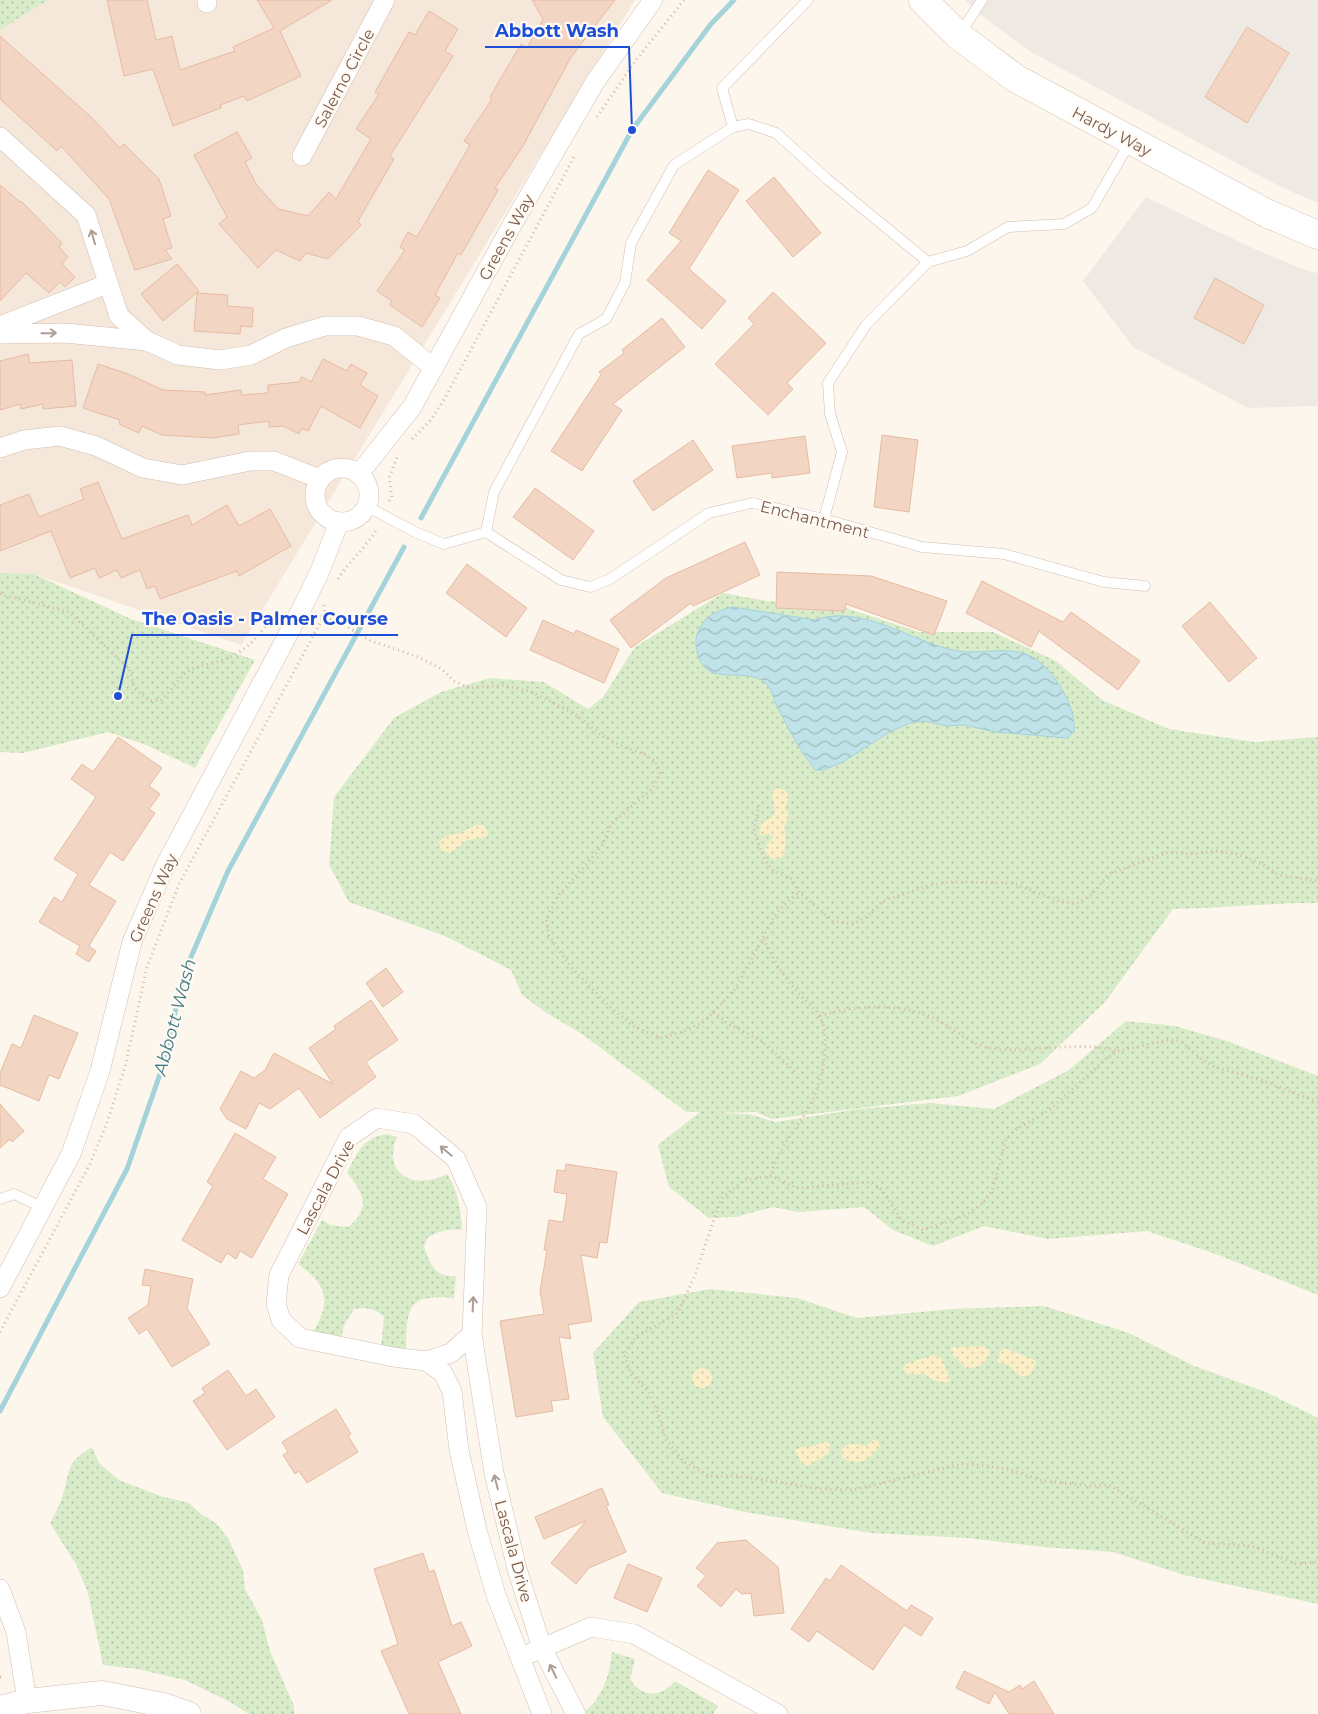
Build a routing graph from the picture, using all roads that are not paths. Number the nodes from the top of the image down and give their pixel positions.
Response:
1 (386, 0) edge
2 (653, 0) edge
3 (808, 0) edge
4 (923, 0) edge
5 (982, 0) edge
6 (959, 36) junction
7 (733, 127) junction
8 (0, 137) edge
9 (1130, 141) junction
10 (302, 156) dead end
11 (1318, 235) edge
12 (928, 262) junction
13 (107, 284) junction
14 (0, 326) edge
15 (0, 334) edge
16 (147, 341) junction
17 (434, 368) junction
18 (0, 448) edge
19 (358, 474) junction
20 (320, 479) junction
21 (366, 506) junction
22 (824, 519) junction
23 (339, 522) junction
24 (486, 532) junction
25 (1145, 586) dead end
26 (0, 1199) edge
27 (42, 1207) junction
28 (0, 1288) edge
29 (472, 1334) junction
30 (426, 1361) junction
31 (0, 1588) edge
32 (542, 1648) junction
33 (519, 1658) junction
34 (28, 1701) junction
35 (0, 1708) edge
36 (189, 1714) edge
37 (542, 1714) edge
38 (576, 1714) edge
39 (778, 1714) edge

1 - 10 street, Salerno Circle
2 - 17 street, Greens Way
3 - 7 lane
4 - 6 main road, Hardy Way
5 - 6 lane
6 - 9 main road, Hardy Way
7 - 12 lane
7 - 24 lane
13 -> 8 street
9 - 11 main road, Hardy Way
9 - 12 lane
12 - 22 lane
13 - 14 street
13 - 16 street
15 -> 16 street
16 - 17 street
17 - 19 street, Greens Way
18 - 20 street
19 - 20 street
19 - 21 street
20 - 23 street
21 - 23 street
21 - 24 lane
22 - 24 lane, Enchantment
22 - 25 lane, Enchantment
23 - 27 street, Greens Way
26 - 27 lane
27 - 28 street, Greens Way
29 - 30 street, Lascala Drive
29 -> 30 street, Lascala Drive
32 -> 29 street, Lascala Drive
30 - 33 street, Lascala Drive
31 - 34 street
32 - 33 street
38 -> 32 street, Lascala Drive
32 - 39 street
33 - 37 street, Lascala Drive
34 - 35 street
34 - 36 street

